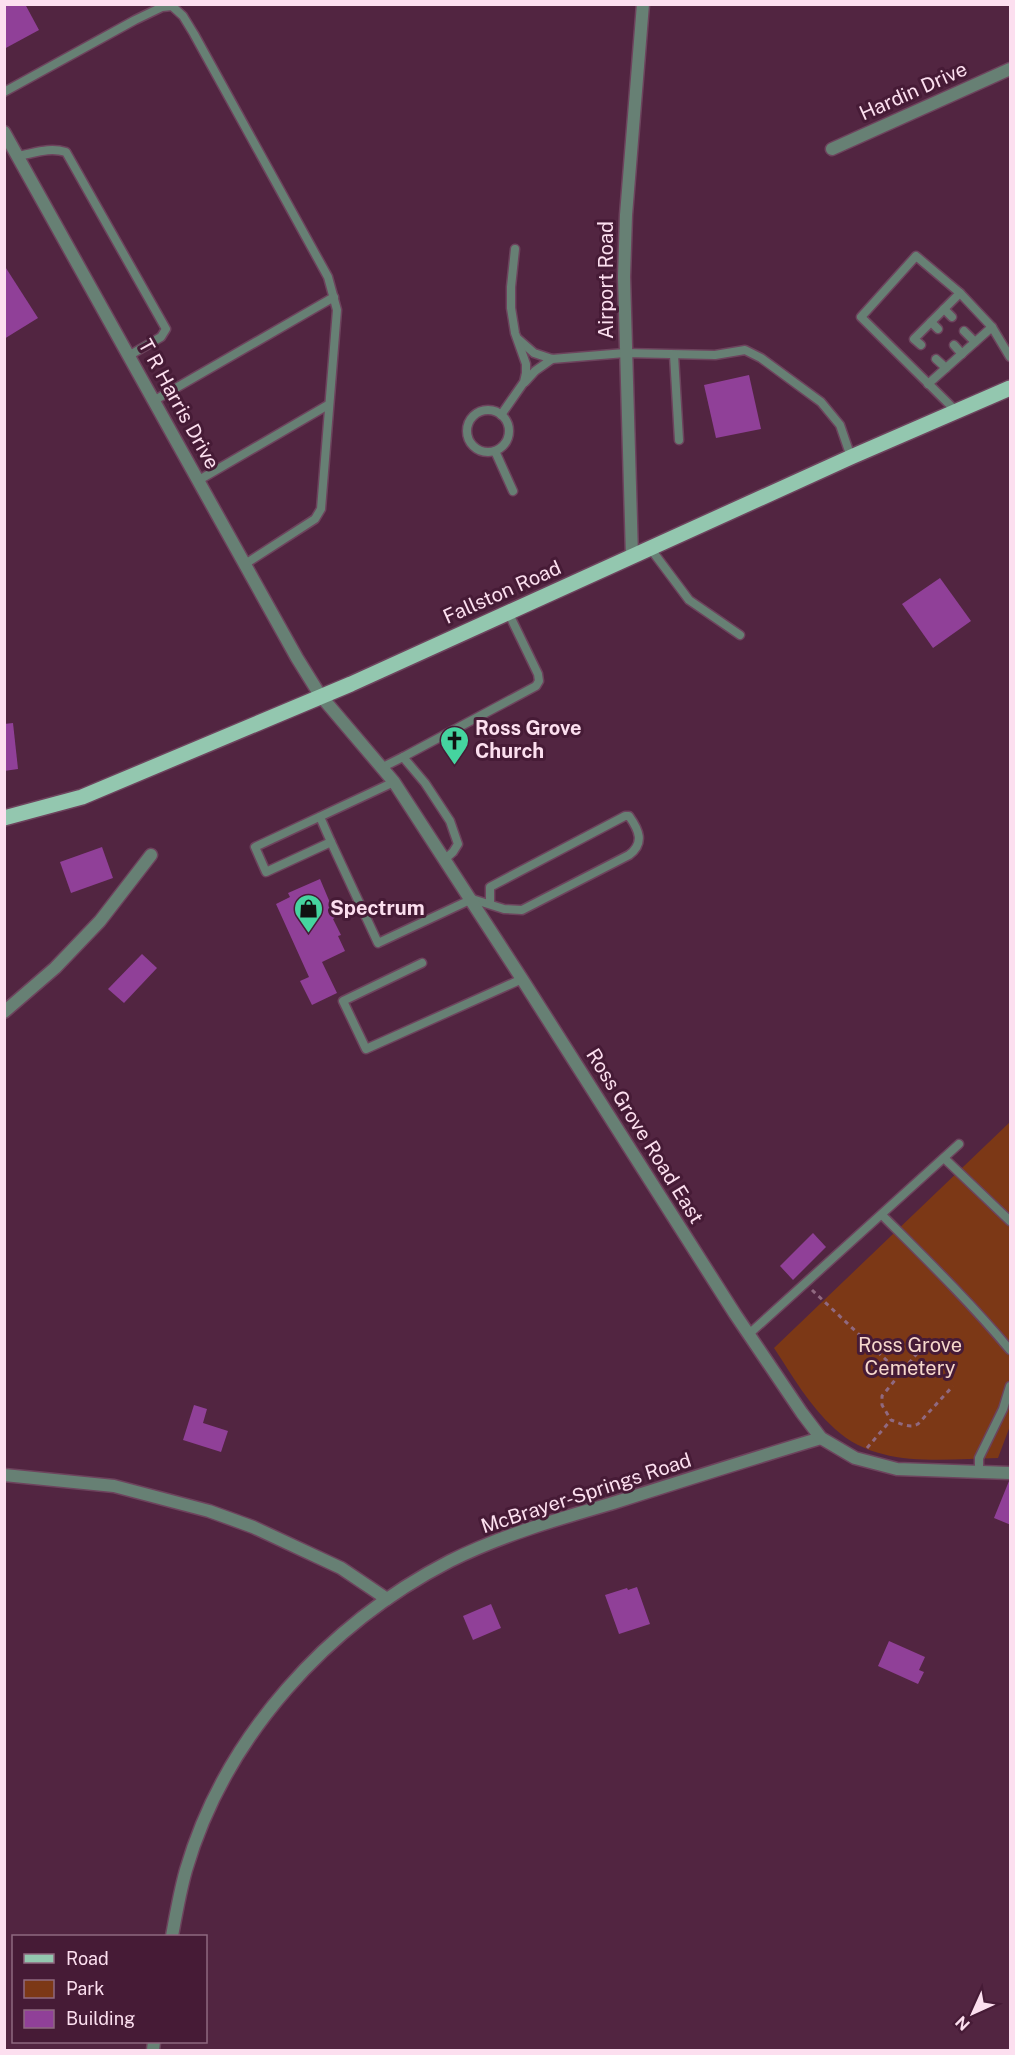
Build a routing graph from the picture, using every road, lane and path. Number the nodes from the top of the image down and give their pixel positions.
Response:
1 (643, 4) edge
2 (1011, 69) edge
3 (4, 92) edge
4 (4, 132) edge
5 (832, 149) dead end
6 (18, 156) junction
7 (515, 249) dead end
8 (960, 293) junction
9 (334, 297) junction
10 (944, 309) junction
11 (952, 317) dead end
12 (931, 322) junction
13 (992, 327) junction
14 (938, 329) dead end
15 (964, 331) dead end
16 (518, 339) junction
17 (975, 342) junction
18 (921, 345) dead end
19 (954, 345) dead end
20 (625, 353) junction
21 (962, 354) junction
22 (130, 355) junction
23 (674, 355) junction
24 (1011, 357) edge
25 (552, 359) junction
26 (936, 359) dead end
27 (945, 368) junction
28 (524, 382) junction
29 (928, 384) junction
30 (1011, 388) edge
31 (155, 400) junction
32 (328, 405) junction
33 (956, 411) junction
34 (501, 415) junction
35 (679, 440) dead end
36 (495, 451) junction
37 (851, 457) junction
38 (199, 480) junction
39 (513, 491) dead end
40 (650, 548) junction
41 (632, 556) junction
42 (245, 564) junction
43 (508, 612) junction
44 (740, 635) dead end
45 (320, 695) junction
46 (403, 757) junction
47 (381, 768) junction
48 (394, 782) junction
49 (320, 817) junction
50 (4, 818) edge
51 (331, 842) junction
52 (151, 855) dead end
53 (444, 860) junction
54 (469, 899) junction
55 (489, 903) junction
56 (422, 963) dead end
57 (522, 980) junction
58 (4, 1012) edge
59 (959, 1144) dead end
60 (944, 1158) junction
61 (882, 1215) junction
62 (1011, 1221) edge
63 (823, 1301) dead end
64 (749, 1334) junction
65 (922, 1346) dead end
66 (1011, 1350) edge
67 (900, 1373) junction
68 (953, 1386) dead end
69 (1011, 1386) edge
70 (891, 1420) junction
71 (821, 1438) junction
72 (865, 1450) dead end
73 (979, 1472) junction
74 (1011, 1473) edge
75 (4, 1475) edge
76 (387, 1599) junction
77 (172, 1935) edge

1 - 20 street, Airport Road
2 - 5 street, Hardin Drive
3 - 9 lane
4 - 6 street, T R Harris Drive
6 - 22 street, T R Harris Drive
6 - 22 lane
7 - 16 lane
8 - 10 lane
8 - 13 lane
8 - 29 lane
9 - 31 lane
9 - 32 lane
10 - 11 lane
10 - 12 lane
12 - 14 lane
12 - 18 lane
13 - 17 lane
13 - 24 lane
15 - 17 lane
16 - 25 lane
16 - 28 lane
17 - 21 lane
19 - 21 lane
20 - 23 lane
20 - 25 lane
20 - 41 street, Airport Road
21 - 27 lane
22 - 31 street, T R Harris Drive
23 - 35 lane
23 - 37 lane
25 - 28 lane
26 - 27 lane
27 - 29 lane
28 - 34 lane
29 - 33 lane
30 - 33 main road, Fallston Road
31 - 38 street, T R Harris Drive
32 - 38 lane
32 - 42 lane
33 - 37 main road, Fallston Road
34 - 36 lane
34 - 36 lane
36 - 39 lane
37 - 40 main road, Fallston Road
38 - 42 street, T R Harris Drive
40 - 41 main road, Fallston Road
40 - 44 lane
41 - 43 main road, Fallston Road
42 - 45 street, T R Harris Drive
43 - 45 main road, Fallston Road
43 - 46 lane
45 - 47 street, Ross Grove Road East
45 - 50 main road, Fallston Road
46 - 47 lane
46 - 53 lane
47 - 48 street, Ross Grove Road East
48 - 49 lane
48 - 53 street, Ross Grove Road East
49 - 51 lane
49 - 51 lane
51 - 54 lane
52 - 58 street
53 - 54 street, Ross Grove Road East
54 - 55 lane
54 - 57 street, Ross Grove Road East
55 - 55 lane
56 - 57 lane
57 - 64 street, Ross Grove Road East
59 - 60 lane
60 - 61 lane
60 - 62 lane
61 - 64 lane
61 - 66 lane
63 - 67 path
64 - 71 street, Ross Grove Road East
65 - 67 path
67 - 70 path
68 - 70 path
69 - 73 lane
70 - 72 path
71 - 73 street, Ross Grove Road East
71 - 76 street, McBrayer-Springs Road
73 - 74 street, Ross Grove Road East
75 - 76 street
76 - 77 street, McBrayer-Springs Road

